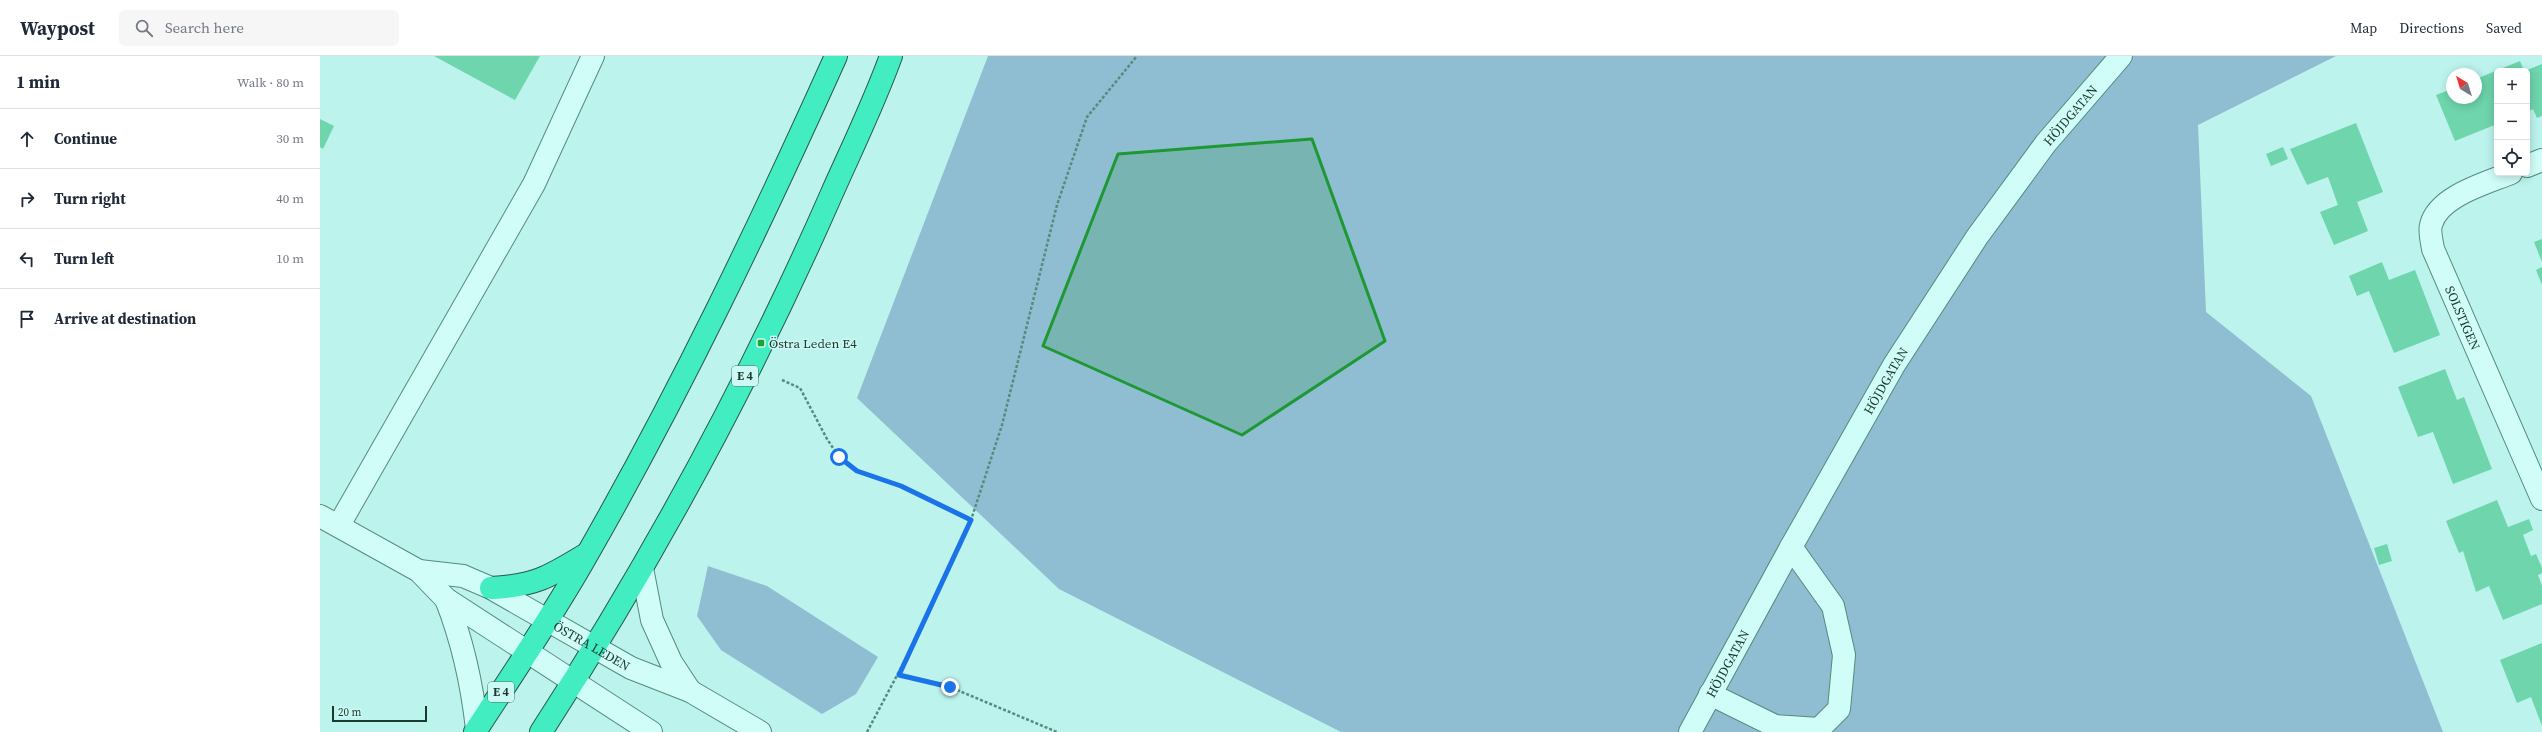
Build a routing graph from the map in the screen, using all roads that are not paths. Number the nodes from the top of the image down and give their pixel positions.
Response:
1 (593, 56) edge
2 (836, 56) edge
3 (891, 56) edge
4 (2121, 56) edge
5 (2542, 160) edge
6 (2530, 165) edge
7 (2504, 176) edge
8 (2542, 499) edge
9 (329, 521) edge
10 (1791, 546) junction
11 (588, 553) junction
12 (642, 568) junction
13 (419, 571) junction
14 (491, 588) junction
15 (446, 599) junction
16 (546, 620) junction
17 (594, 647) junction
18 (527, 651) junction
19 (572, 682) junction
20 (690, 691) junction
21 (1710, 694) junction
22 (476, 731) edge
23 (541, 732) edge
24 (651, 732) edge
25 (760, 732) edge
26 (1690, 732) edge

1 - 9 street
2 - 11 highway, E 4
3 - 12 highway, E 4
4 - 10 street, HÖJDGATAN
5 - 6 street
7 - 8 street, SOLSTIGEN
9 - 13 street, ÖSTRA LEDEN
10 - 21 street, HÖJDGATAN
10 - 21 street
11 - 14 highway
11 - 16 highway, E 4
12 - 17 highway, E 4
12 - 20 street
13 - 14 street, ÖSTRA LEDEN
13 - 15 street, ÖSTRA LEDEN
14 - 16 street, ÖSTRA LEDEN
15 - 18 street, ÖSTRA LEDEN
15 - 22 street, ÖSTRA LEDEN
16 - 17 street, ÖSTRA LEDEN
16 - 18 highway, E 4
17 - 19 highway, E 4
17 - 20 street, ÖSTRA LEDEN
18 - 19 street, ÖSTRA LEDEN
18 - 22 highway, E 4
19 - 23 highway, E 4
19 - 24 street, ÖSTRA LEDEN
20 - 25 street, ÖSTRA LEDEN
21 - 26 street, HÖJDGATAN

